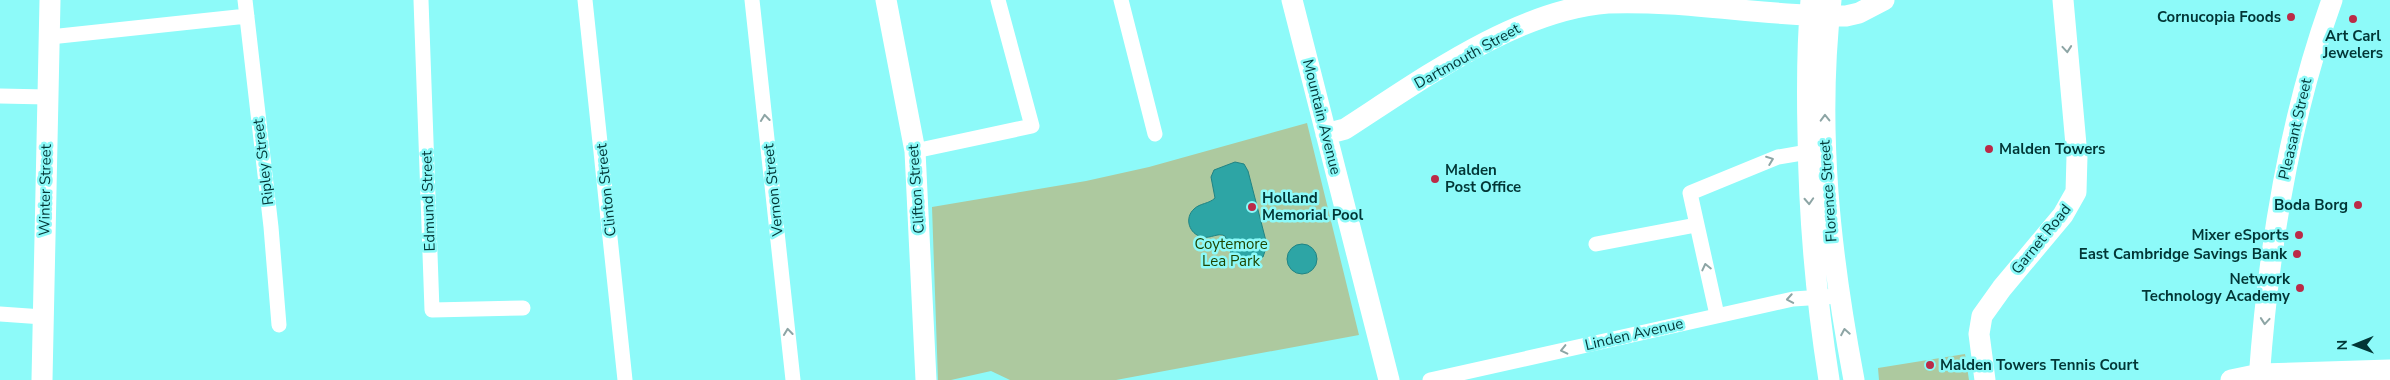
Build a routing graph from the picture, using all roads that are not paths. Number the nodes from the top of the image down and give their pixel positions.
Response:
1 (50, 0) edge
2 (245, 0) edge
3 (421, 0) edge
4 (585, 0) edge
5 (886, 0) edge
6 (998, 0) edge
7 (1121, 0) edge
8 (1292, 0) edge
9 (1811, 0) edge
10 (1831, 0) edge
11 (1884, 0) edge
12 (2063, 0) edge
13 (2332, 0) edge
14 (752, 1) edge
15 (1668, 2) edge
16 (247, 16) junction
17 (50, 37) junction
18 (1817, 48) junction
19 (0, 96) edge
20 (47, 97) junction
21 (1156, 134) dead end
22 (1326, 134) junction
23 (915, 151) junction
24 (1808, 152) junction
25 (1696, 224) junction
26 (1596, 244) dead end
27 (1817, 296) junction
28 (1839, 296) junction
29 (523, 308) dead end
30 (0, 314) edge
31 (1718, 315) junction
32 (43, 317) junction
33 (279, 325) dead end
34 (2390, 370) edge
35 (2260, 377) edge
36 (42, 380) edge
37 (625, 380) edge
38 (793, 380) edge
39 (926, 380) edge
40 (1389, 380) edge
41 (1430, 380) edge
42 (1829, 380) edge
43 (1854, 380) edge
44 (1985, 380) edge
45 (2231, 380) edge

1 - 17 street, Winter Street
2 - 16 street, Ripley Street
3 - 29 street, Edmund Street
4 - 37 street, Clinton Street
5 - 23 street, Clifton Street
6 - 23 street
7 - 21 street
8 - 22 street, Mountain Avenue
9 - 18 street, Florence Street
10 - 18 street, Florence Street
11 - 15 street, Dartmouth Street
12 -> 44 street, Garnet Road
13 -> 35 street, Pleasant Street
38 -> 14 street, Vernon Street
15 - 22 street, Dartmouth Street
16 - 17 street
16 - 33 street, Ripley Street
17 - 20 street, Winter Street
18 - 24 street, Florence Street
28 -> 18 street, Florence Street
19 - 20 street
20 - 32 street, Winter Street
22 - 40 street, Mountain Avenue
23 - 39 street, Clifton Street
25 -> 24 street
24 -> 27 street, Florence Street
25 - 26 street
31 -> 25 street
27 - 28 street, Linden Avenue
27 -> 31 street, Linden Avenue
27 - 42 street, Florence Street
43 -> 28 street, Florence Street
30 - 32 street
31 -> 41 street, Linden Avenue
32 - 36 street, Winter Street
34 - 35 street
35 - 45 street

